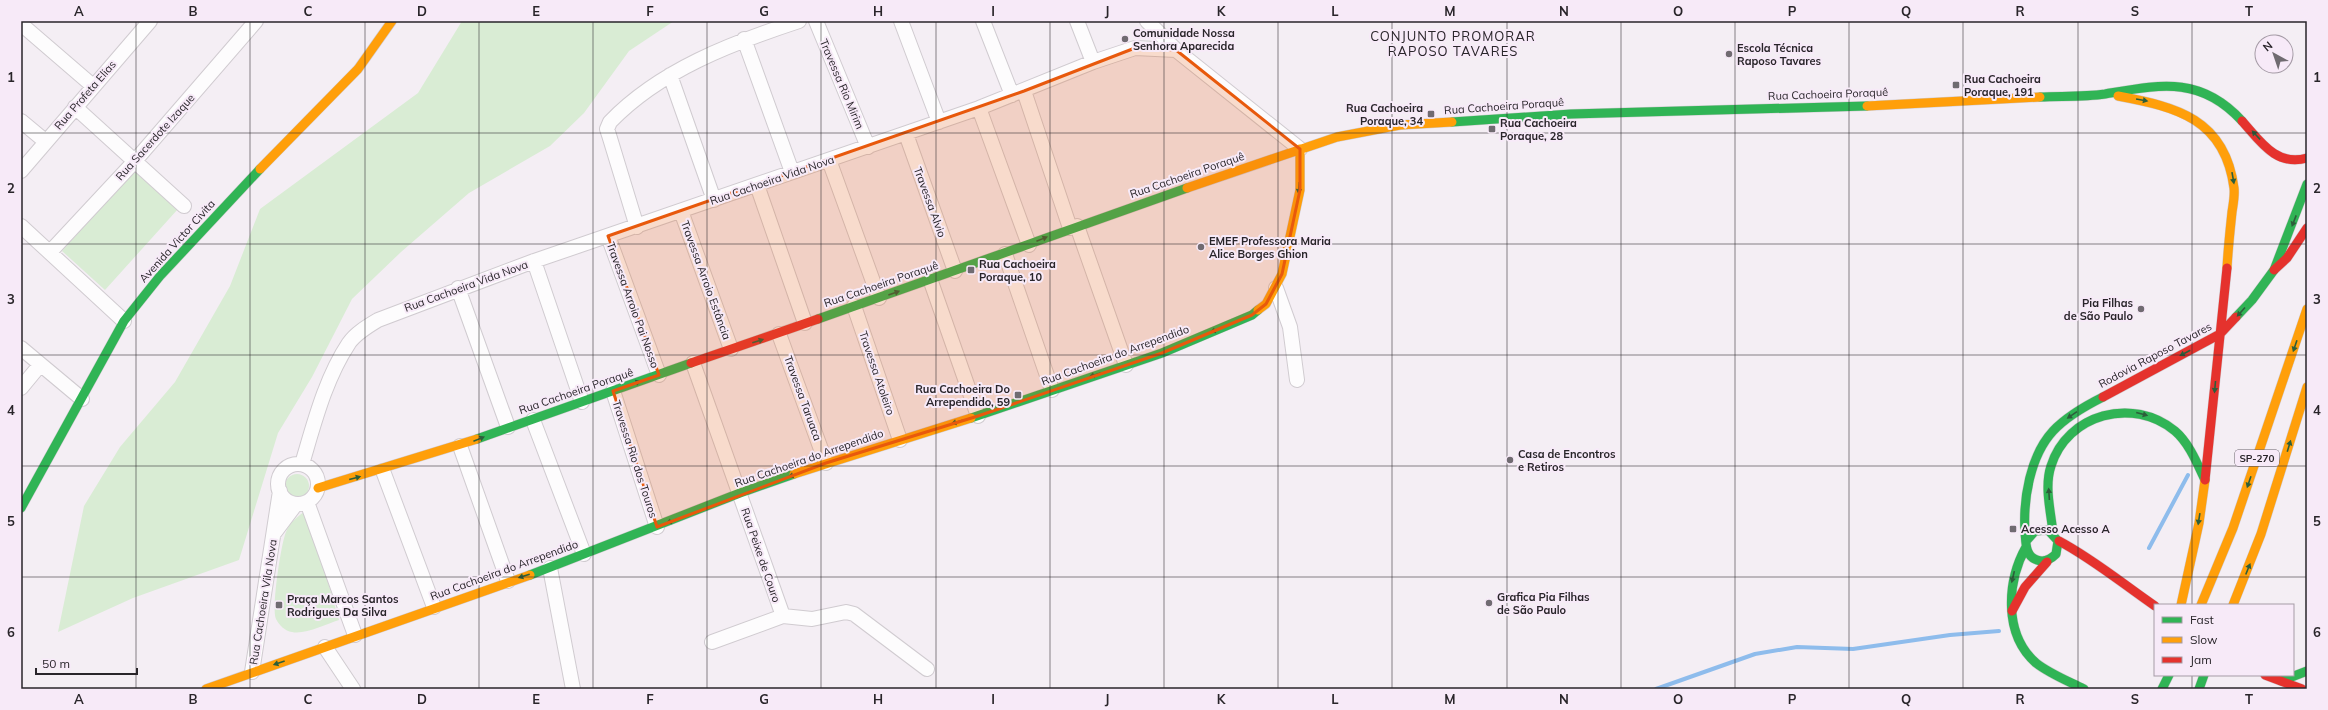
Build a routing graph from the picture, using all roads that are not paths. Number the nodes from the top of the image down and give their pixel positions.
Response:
1 (150, 21) edge
2 (256, 21) edge
3 (392, 21) edge
4 (799, 21) edge
5 (816, 21) edge
6 (901, 21) edge
7 (983, 21) edge
8 (1077, 21) edge
9 (1147, 21) edge
10 (21, 24) edge
11 (744, 39) junction
12 (1176, 50) junction
13 (1093, 62) junction
14 (670, 75) junction
15 (93, 86) junction
16 (1018, 93) junction
17 (2104, 94) junction
18 (75, 107) junction
19 (979, 108) junction
20 (21, 121) edge
21 (939, 122) junction
22 (906, 134) junction
23 (45, 141) junction
24 (868, 146) junction
25 (1300, 149) junction
26 (2307, 158) edge
27 (829, 160) junction
28 (134, 162) junction
29 (21, 171) edge
30 (792, 172) junction
31 (2307, 184) edge
32 (757, 185) junction
33 (714, 200) junction
34 (184, 206) dead end
35 (681, 211) junction
36 (21, 226) edge
37 (637, 227) junction
38 (1073, 227) junction
39 (2307, 228) edge
40 (608, 236) junction
41 (1029, 245) junction
42 (51, 251) junction
43 (1005, 254) junction
44 (534, 261) junction
45 (2274, 270) junction
46 (955, 271) junction
47 (930, 279) junction
48 (2266, 282) junction
49 (458, 288) junction
50 (1276, 288) junction
51 (2243, 293) dead end
52 (2233, 297) dead end
53 (879, 298) junction
54 (2223, 299) junction
55 (854, 306) junction
56 (2307, 309) edge
57 (124, 321) junction
58 (805, 323) junction
59 (779, 334) junction
60 (2220, 334) junction
61 (21, 348) edge
62 (731, 350) junction
63 (693, 363) junction
64 (1126, 364) junction
65 (40, 365) junction
66 (659, 375) junction
67 (1297, 380) dead end
68 (2307, 387) edge
69 (21, 388) edge
70 (1052, 390) junction
71 (613, 391) junction
72 (82, 399) junction
73 (582, 402) junction
74 (978, 416) junction
75 (533, 420) junction
76 (508, 427) junction
77 (900, 440) junction
78 (460, 446) junction
79 (302, 464) junction
80 (826, 464) junction
81 (383, 471) junction
82 (2205, 480) junction
83 (318, 488) junction
84 (280, 491) junction
85 (740, 493) junction
86 (302, 503) junction
87 (21, 508) edge
88 (657, 527) junction
89 (274, 532) junction
90 (2053, 532) junction
91 (2059, 541) junction
92 (2027, 543) junction
93 (584, 554) junction
94 (2051, 559) junction
95 (550, 568) junction
96 (2100, 568) junction
97 (508, 581) junction
98 (2181, 604) edge
99 (2201, 604) edge
100 (2233, 604) edge
101 (2154, 605) edge
102 (434, 607) junction
103 (2012, 611) junction
104 (783, 616) junction
105 (355, 635) junction
106 (712, 642) dead end
107 (325, 647) junction
108 (927, 669) dead end
109 (2307, 671) edge
110 (252, 672) junction
111 (2160, 676) edge
112 (2168, 676) edge
113 (2204, 676) edge
114 (2268, 676) edge
115 (2281, 681) junction
116 (206, 689) edge
117 (353, 689) edge
118 (573, 689) edge
119 (2084, 689) edge
120 (2155, 689) edge
121 (2162, 689) edge
122 (2199, 689) edge
123 (2302, 689) edge

1 - 15 street, Rua Profeta Elias
2 - 28 street, Rua Sacerdote Izaque
3 - 57 main road, Avenida Victor Civita
4 - 11 street
5 - 24 street, Travessa Rio Mirim
6 - 21 street
7 - 16 street
8 - 13 street
9 - 12 street
10 - 15 street
11 - 14 street
11 - 30 street
12 - 13 street, Rua Cachoeira Vida Nova
12 - 25 street
13 - 16 street, Rua Cachoeira Vida Nova
14 - 33 street
14 - 37 street
15 - 18 street, Rua Profeta Elias
16 - 19 street, Rua Cachoeira Vida Nova
16 - 38 street
17 - 25 main road, Rua Cachoeira Poraquê
26 -> 17 main road, Rua Cachoeira Poraquê
17 -> 54 main road, Rua Cachoeira Poraquê
18 - 23 street, Rua Profeta Elias
18 - 28 street
19 - 21 street, Rua Cachoeira Vida Nova
19 - 41 street
20 - 23 street
21 - 22 street, Rua Cachoeira Vida Nova
22 - 24 street, Rua Cachoeira Vida Nova
22 - 46 street, Travessa Alvio
23 - 29 street, Rua Profeta Elias
24 - 27 street, Rua Cachoeira Vida Nova
25 - 38 main road, Rua Cachoeira Poraquê
25 -> 50 main road, Rua Cachoeira do Arrependido
27 - 30 street, Rua Cachoeira Vida Nova
27 - 53 street
28 - 34 street
28 - 42 street, Rua Sacerdote Izaque
30 - 32 street, Rua Cachoeira Vida Nova
31 -> 45 main road, Rodovia Raposo Tavares
32 - 33 street, Rua Cachoeira Vida Nova
32 - 58 street
33 - 35 street, Rua Cachoeira Vida Nova
35 - 37 street, Rua Cachoeira Vida Nova
35 - 62 street, Travessa Arroio Estância
36 - 42 street
37 - 40 street, Rua Cachoeira Vida Nova
41 -> 38 main road, Rua Cachoeira Poraquê
38 - 64 street
39 - 45 main road
40 - 44 street, Rua Cachoeira Vida Nova
40 - 66 street, Travessa Arroio Pai Nosso
41 - 43 main road, Rua Cachoeira Poraquê
42 - 57 street
43 - 46 main road, Rua Cachoeira Poraquê
43 - 70 street
44 - 49 street, Rua Cachoeira Vida Nova
44 - 73 street
45 - 48 main road, Rodovia Raposo Tavares
46 - 47 main road, Rua Cachoeira Poraquê
53 -> 47 main road, Rua Cachoeira Poraquê
47 - 74 street
48 - 51 main road
48 -> 60 main road, Rodovia Raposo Tavares
49 - 76 street
49 - 79 street, Rua Cachoeira Vida Nova
50 -> 64 main road, Rua Cachoeira do Arrependido
50 - 67 street
52 - 54 main road
53 - 55 main road, Rua Cachoeira Poraquê
54 - 60 main road, Rua Cachoeira Poraquê
55 - 58 main road, Rua Cachoeira Poraquê
55 - 77 street, Travessa Atoleiro
56 -> 99 main road, SP-270
57 - 72 main road, Avenida Victor Civita
58 - 59 main road, Rua Cachoeira Poraquê
62 -> 59 main road, Rua Cachoeira Poraquê
59 - 80 street, Travessa Taruaca
60 -> 82 main road, Rua Cachoeira Poraquê
60 -> 92 main road, Rodovia Raposo Tavares
61 - 65 street
62 - 63 main road, Rua Cachoeira Poraquê
63 - 66 main road, Rua Cachoeira Poraquê
63 - 85 street
64 -> 70 main road, Rua Cachoeira do Arrependido
65 - 69 street
65 - 72 street
71 -> 66 main road, Rua Cachoeira Poraquê
100 -> 68 main road, SP-270
70 - 74 main road, Rua Cachoeira do Arrependido
71 - 73 main road, Rua Cachoeira Poraquê
71 - 88 street, Travessa Rio dos Touros
72 - 87 main road, Avenida Victor Civita
73 - 75 main road, Rua Cachoeira Poraquê
74 -> 77 main road, Rua Cachoeira do Arrependido
75 - 76 main road, Rua Cachoeira Poraquê
75 - 93 street
78 -> 76 main road, Rua Cachoeira Poraquê
77 - 80 main road, Rua Cachoeira do Arrependido
78 - 81 main road, Rua Cachoeira Poraquê
78 - 97 street
79 - 83 street
79 - 84 street
80 -> 85 main road, Rua Cachoeira do Arrependido
83 -> 81 main road, Rua Cachoeira Poraquê
81 - 102 street
90 -> 82 main road
82 -> 98 main road, Rua Cachoeira Poraquê
83 - 86 street
84 - 86 street
84 - 89 street, Rua Cachoeira Vila Nova
85 -> 88 main road, Rua Cachoeira do Arrependido
85 - 104 street, Rua Peixe de Couro
86 - 89 street, Rua Cachoeira Vila Nova
86 - 105 street
88 - 93 main road, Rua Cachoeira do Arrependido
89 - 110 street, Rua Cachoeira Vila Nova
90 - 91 main road
90 - 92 main road
91 - 94 main road
91 - 96 main road
92 - 94 main road
92 -> 103 main road
93 - 95 main road, Rua Cachoeira do Arrependido
94 - 96 main road
94 - 103 main road
95 -> 97 main road, Rua Cachoeira do Arrependido
95 - 118 street
96 - 101 main road
97 - 102 main road, Rua Cachoeira do Arrependido
102 - 105 main road, Rua Cachoeira do Arrependido
103 - 119 main road
104 - 106 street, Rua Peixe de Couro
104 - 108 street, Rua Peixe de Couro
105 - 107 main road, Rua Cachoeira do Arrependido
107 -> 110 main road, Rua Cachoeira do Arrependido
107 - 117 street
109 - 115 main road
110 - 116 main road, Rua Cachoeira do Arrependido
111 - 120 main road
112 - 121 main road
113 - 122 main road
114 - 115 main road
115 - 123 main road

